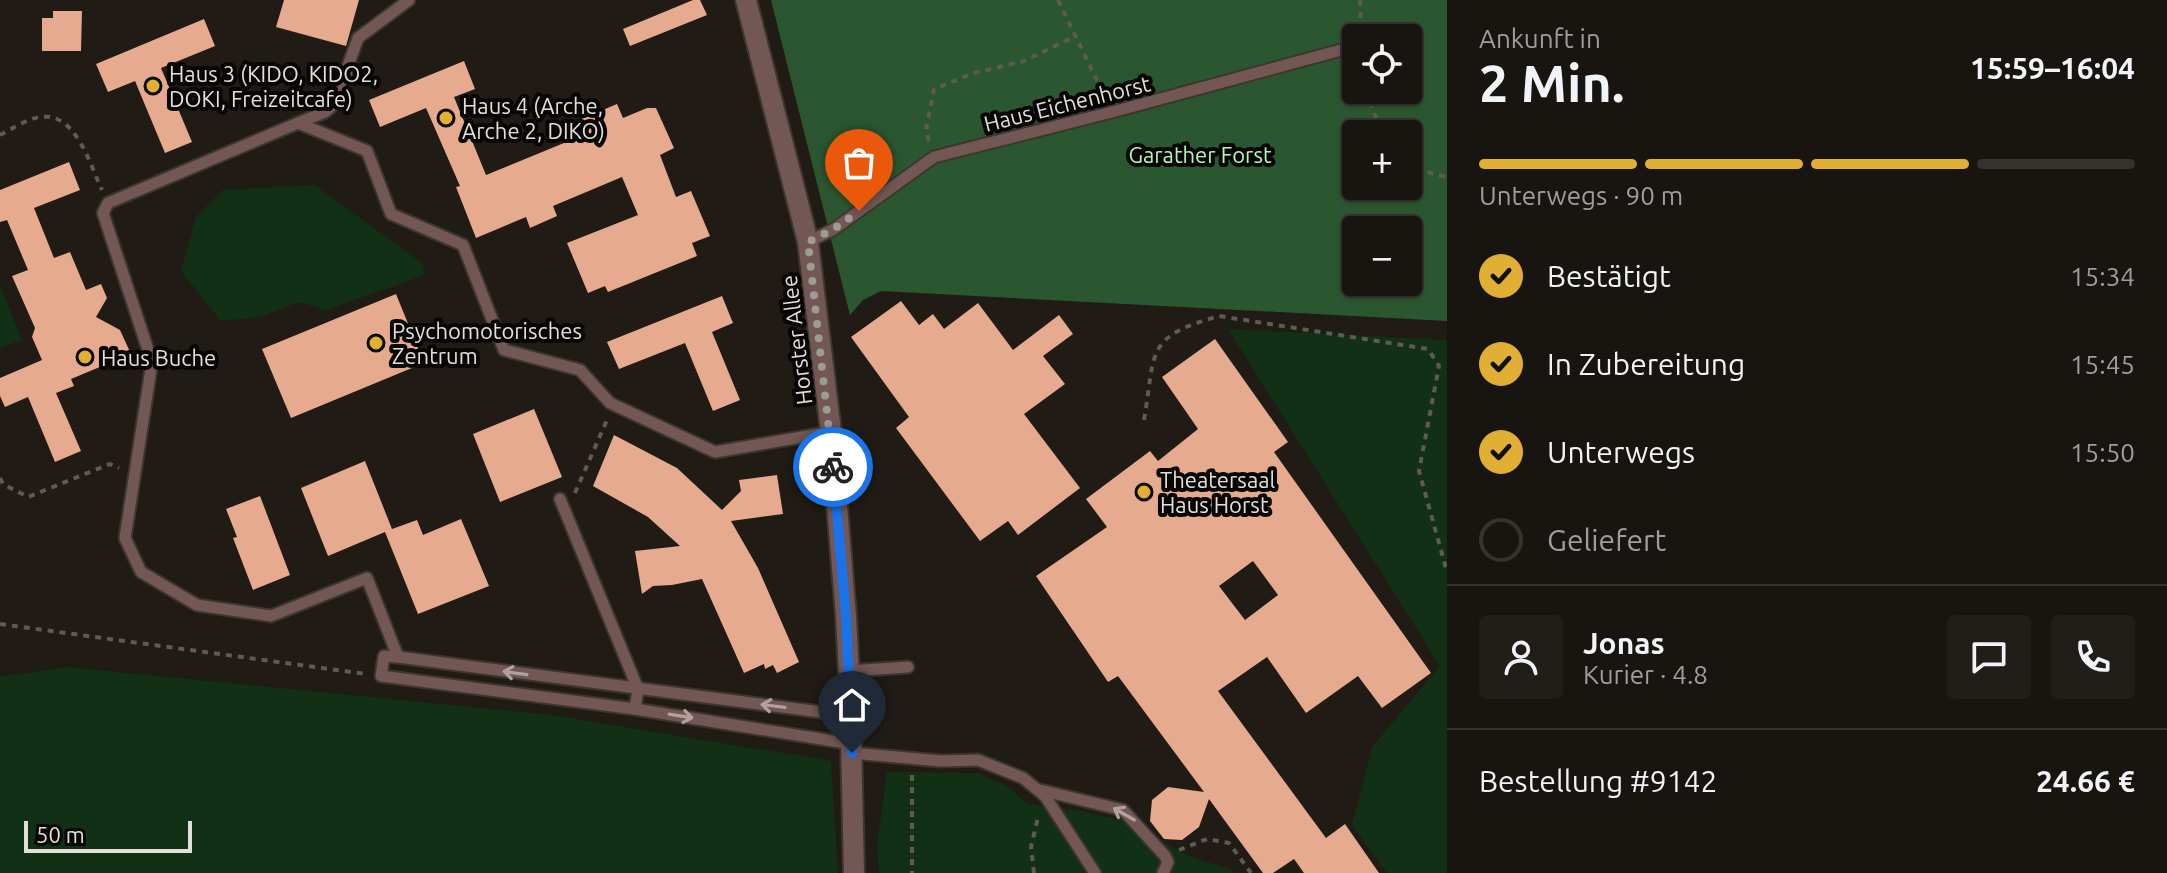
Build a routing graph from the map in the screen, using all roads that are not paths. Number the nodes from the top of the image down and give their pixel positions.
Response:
1 (409, 0) edge
2 (746, 0) edge
3 (1342, 50) edge
4 (298, 123) junction
5 (808, 242) junction
6 (831, 432) junction
7 (560, 499) dead end
8 (398, 657) junction
9 (908, 667) dead end
10 (849, 671) junction
11 (638, 689) junction
12 (635, 709) junction
13 (851, 716) junction
14 (852, 748) junction
15 (1042, 793) junction
16 (854, 873) edge
17 (1095, 873) edge
18 (1163, 873) edge

1 - 4 lane
2 - 5 street, Horster Allee
3 - 5 lane, Haus Eichenhorst
4 - 6 lane
4 - 8 lane
5 - 6 street, Horster Allee
6 - 10 street, Horster Allee
7 - 11 lane
11 -> 8 lane
8 - 12 lane
9 - 10 lane
10 - 13 street, Horster Allee
11 - 12 lane
13 -> 11 lane
12 -> 14 lane
13 - 14 street, Horster Allee
14 - 15 lane
14 - 16 street, Horster Allee
15 - 17 lane
18 -> 15 lane

